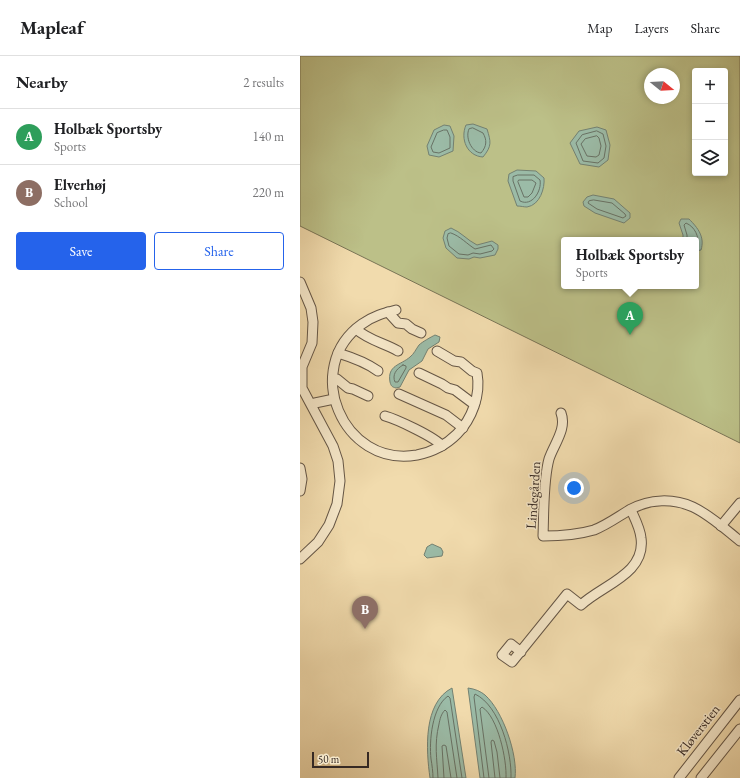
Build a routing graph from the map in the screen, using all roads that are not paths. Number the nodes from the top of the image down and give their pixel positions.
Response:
1 (300, 282) edge
2 (356, 329) junction
3 (421, 333) dead end
4 (398, 351) dead end
5 (437, 351) dead end
6 (338, 353) junction
7 (301, 367) edge
8 (378, 371) dead end
9 (419, 373) dead end
10 (333, 379) junction
11 (301, 388) edge
12 (399, 394) dead end
13 (368, 396) dead end
14 (334, 399) junction
15 (475, 403) junction
16 (312, 405) junction
17 (561, 413) dead end
18 (385, 416) dead end
19 (462, 428) junction
20 (442, 446) junction
21 (300, 468) edge
22 (300, 491) edge
23 (740, 503) edge
24 (631, 510) junction
25 (721, 526) junction
26 (740, 541) edge
27 (300, 558) edge
28 (521, 652) dead end
29 (740, 700) edge
30 (740, 729) edge
31 (679, 778) edge
32 (701, 778) edge

1 - 7 street
2 - 3 street
2 - 4 street
2 - 6 street
5 - 15 street
6 - 8 street
6 - 10 street
7 - 11 street
9 - 15 street
10 - 13 street
10 - 14 street
11 - 16 street
12 - 19 street
14 - 16 street
14 - 20 street
15 - 19 street
16 - 27 street
17 - 24 street, Lindegården
18 - 20 street
19 - 20 street
21 - 22 street
23 - 25 street
24 - 25 street, Lindegården
24 - 28 street
25 - 26 street, Lindegården
29 - 31 street, Kløverstien
30 - 32 street

